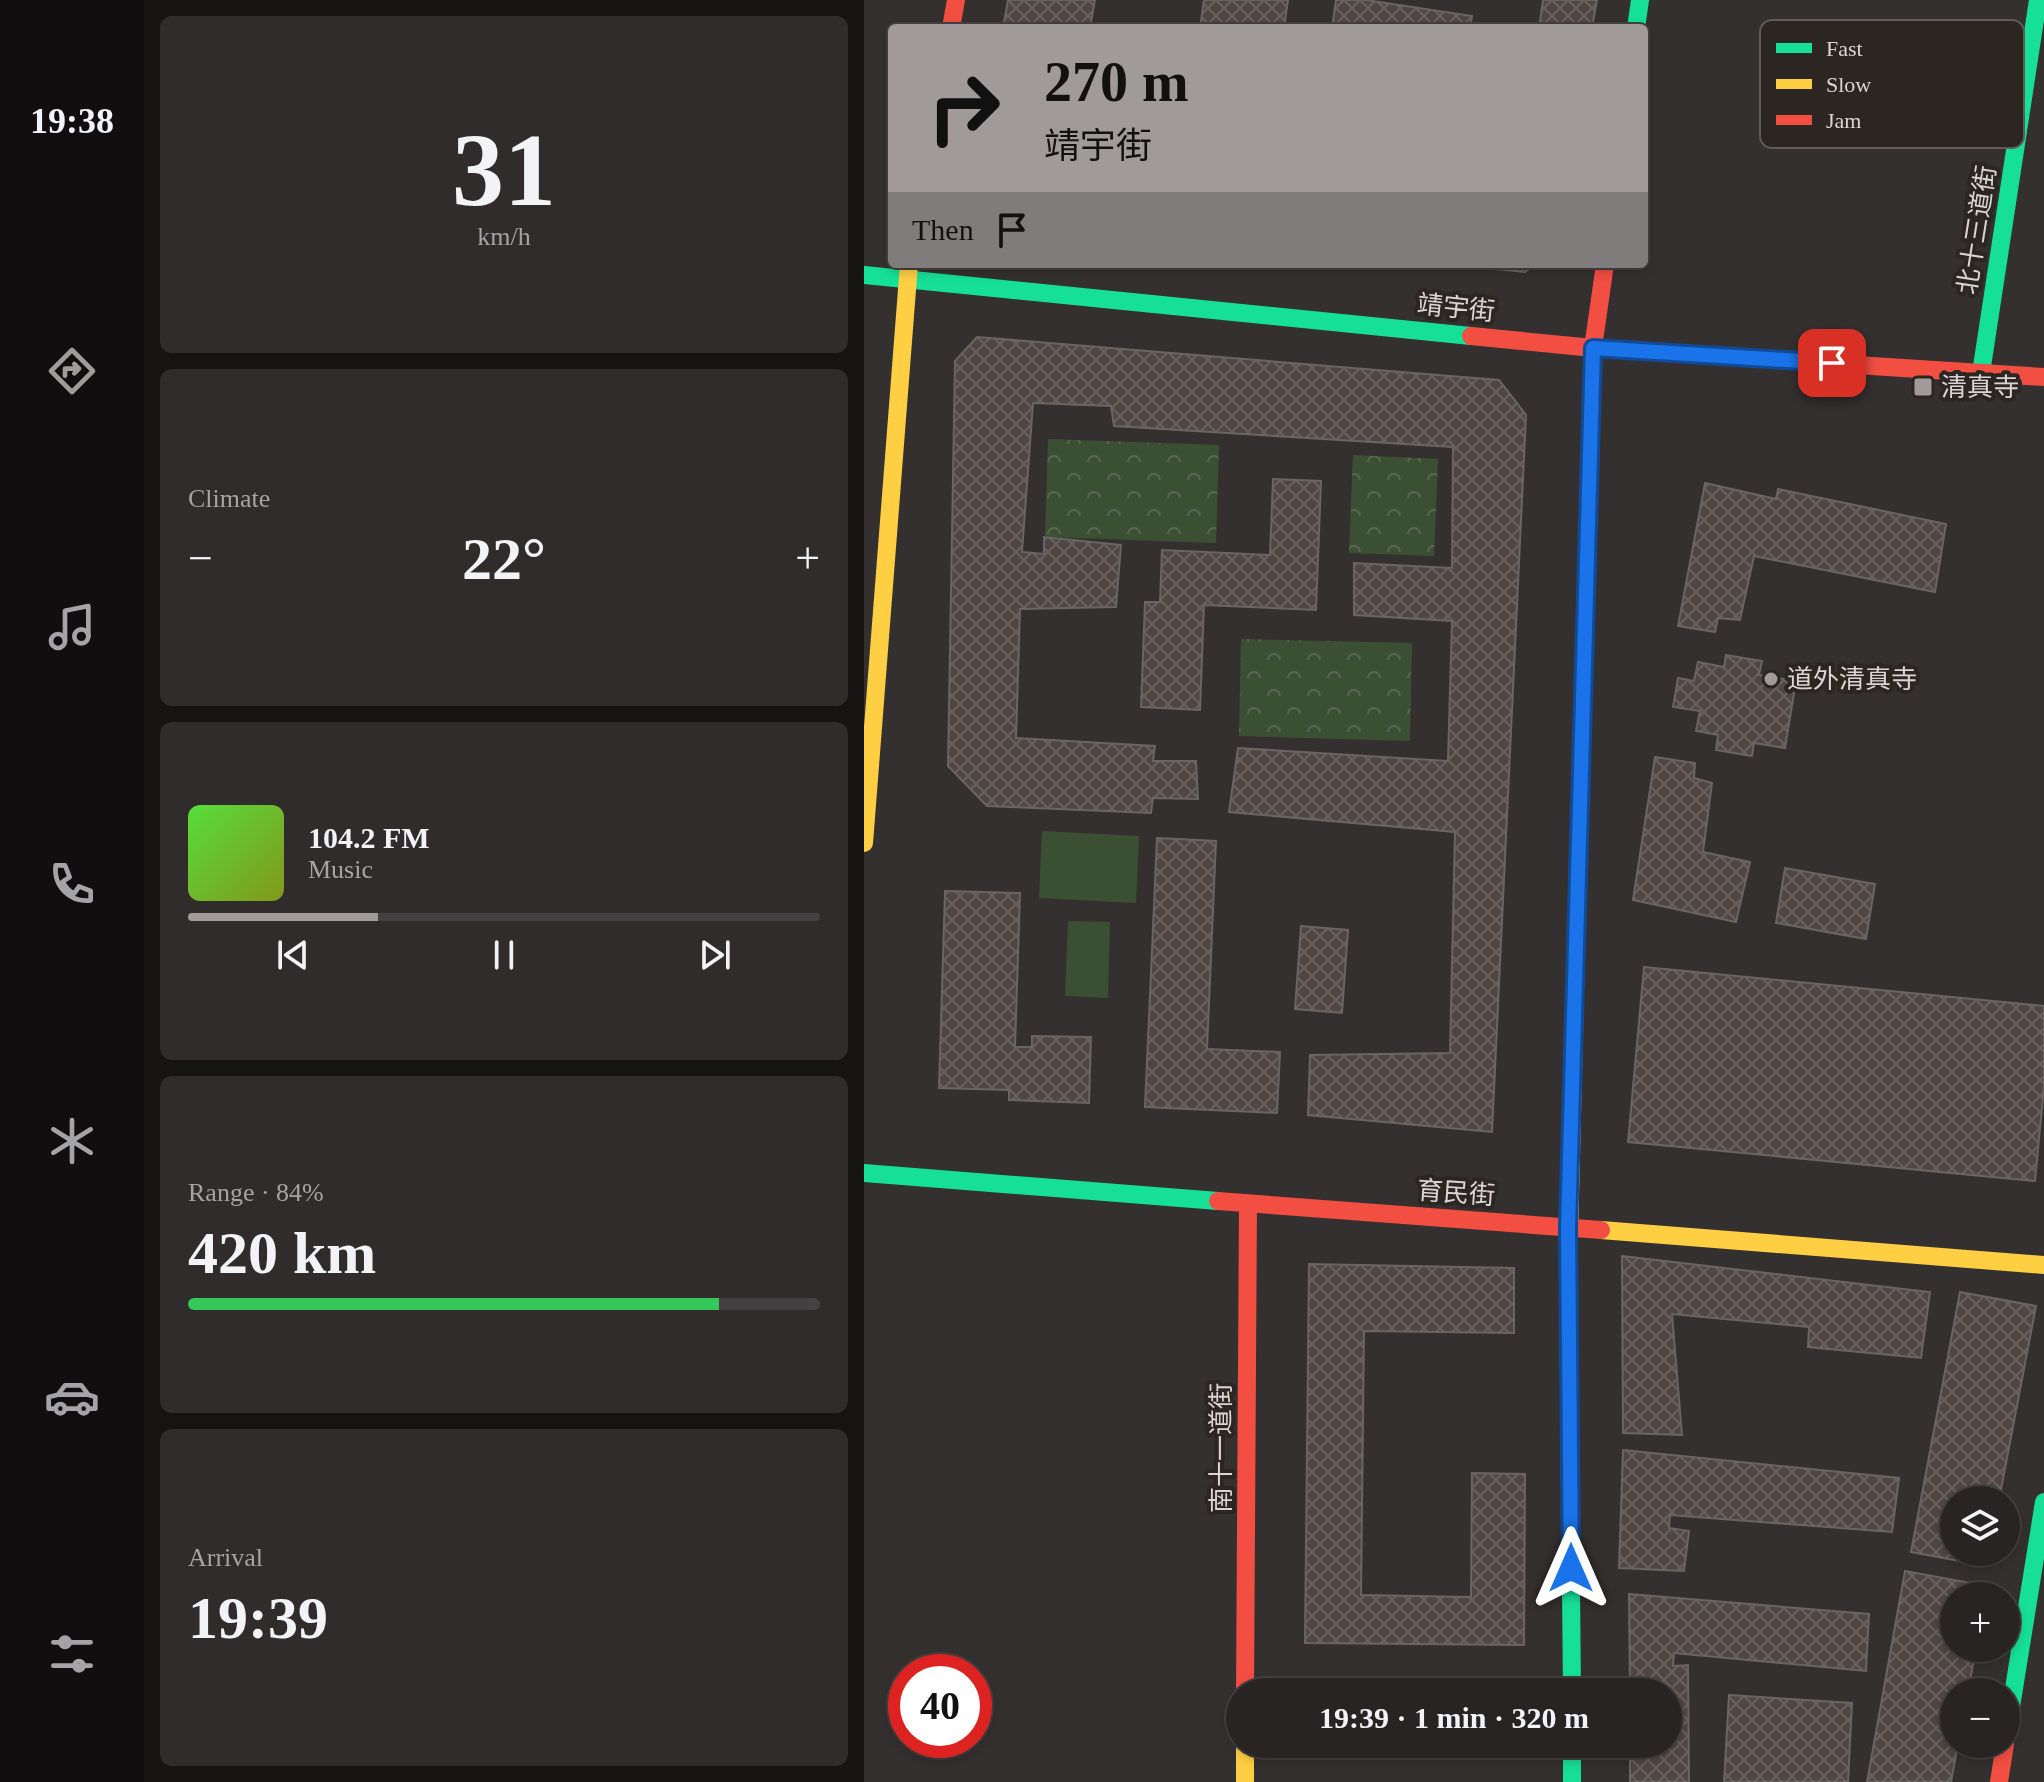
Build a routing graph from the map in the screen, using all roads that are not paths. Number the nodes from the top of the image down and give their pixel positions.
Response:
1 (956, 0) edge
2 (1640, 0) edge
3 (2038, 0) edge
4 (952, 24) edge
5 (1637, 24) edge
6 (2024, 92) edge
7 (2015, 148) edge
8 (1604, 268) edge
9 (907, 271) edge
10 (864, 275) edge
11 (1593, 348) junction
12 (1981, 373) junction
13 (2044, 377) edge
14 (864, 843) edge
15 (864, 1173) edge
16 (1248, 1203) junction
17 (1568, 1228) junction
18 (2044, 1265) edge
19 (2044, 1502) edge
20 (1245, 1678) edge
21 (1572, 1678) edge
22 (2016, 1678) edge
23 (1245, 1758) edge
24 (1572, 1758) edge
25 (2003, 1758) edge
26 (1245, 1782) edge
27 (1572, 1782) edge
28 (1999, 1782) edge

1 - 4 street
2 - 5 street
3 - 6 street, 北十三道街
7 - 12 street, 北十三道街
8 - 11 street
9 - 10 street, 靖宇街
9 - 11 street, 靖宇街
9 - 14 street
11 - 12 street, 靖宇街
11 - 17 street
12 - 13 street, 靖宇街
15 - 16 street, 育民街
16 - 17 street, 育民街
16 - 20 street, 南十一道街
17 - 18 street, 育民街
17 - 21 street
19 - 22 street
23 - 26 street
24 - 27 street
25 - 28 street

